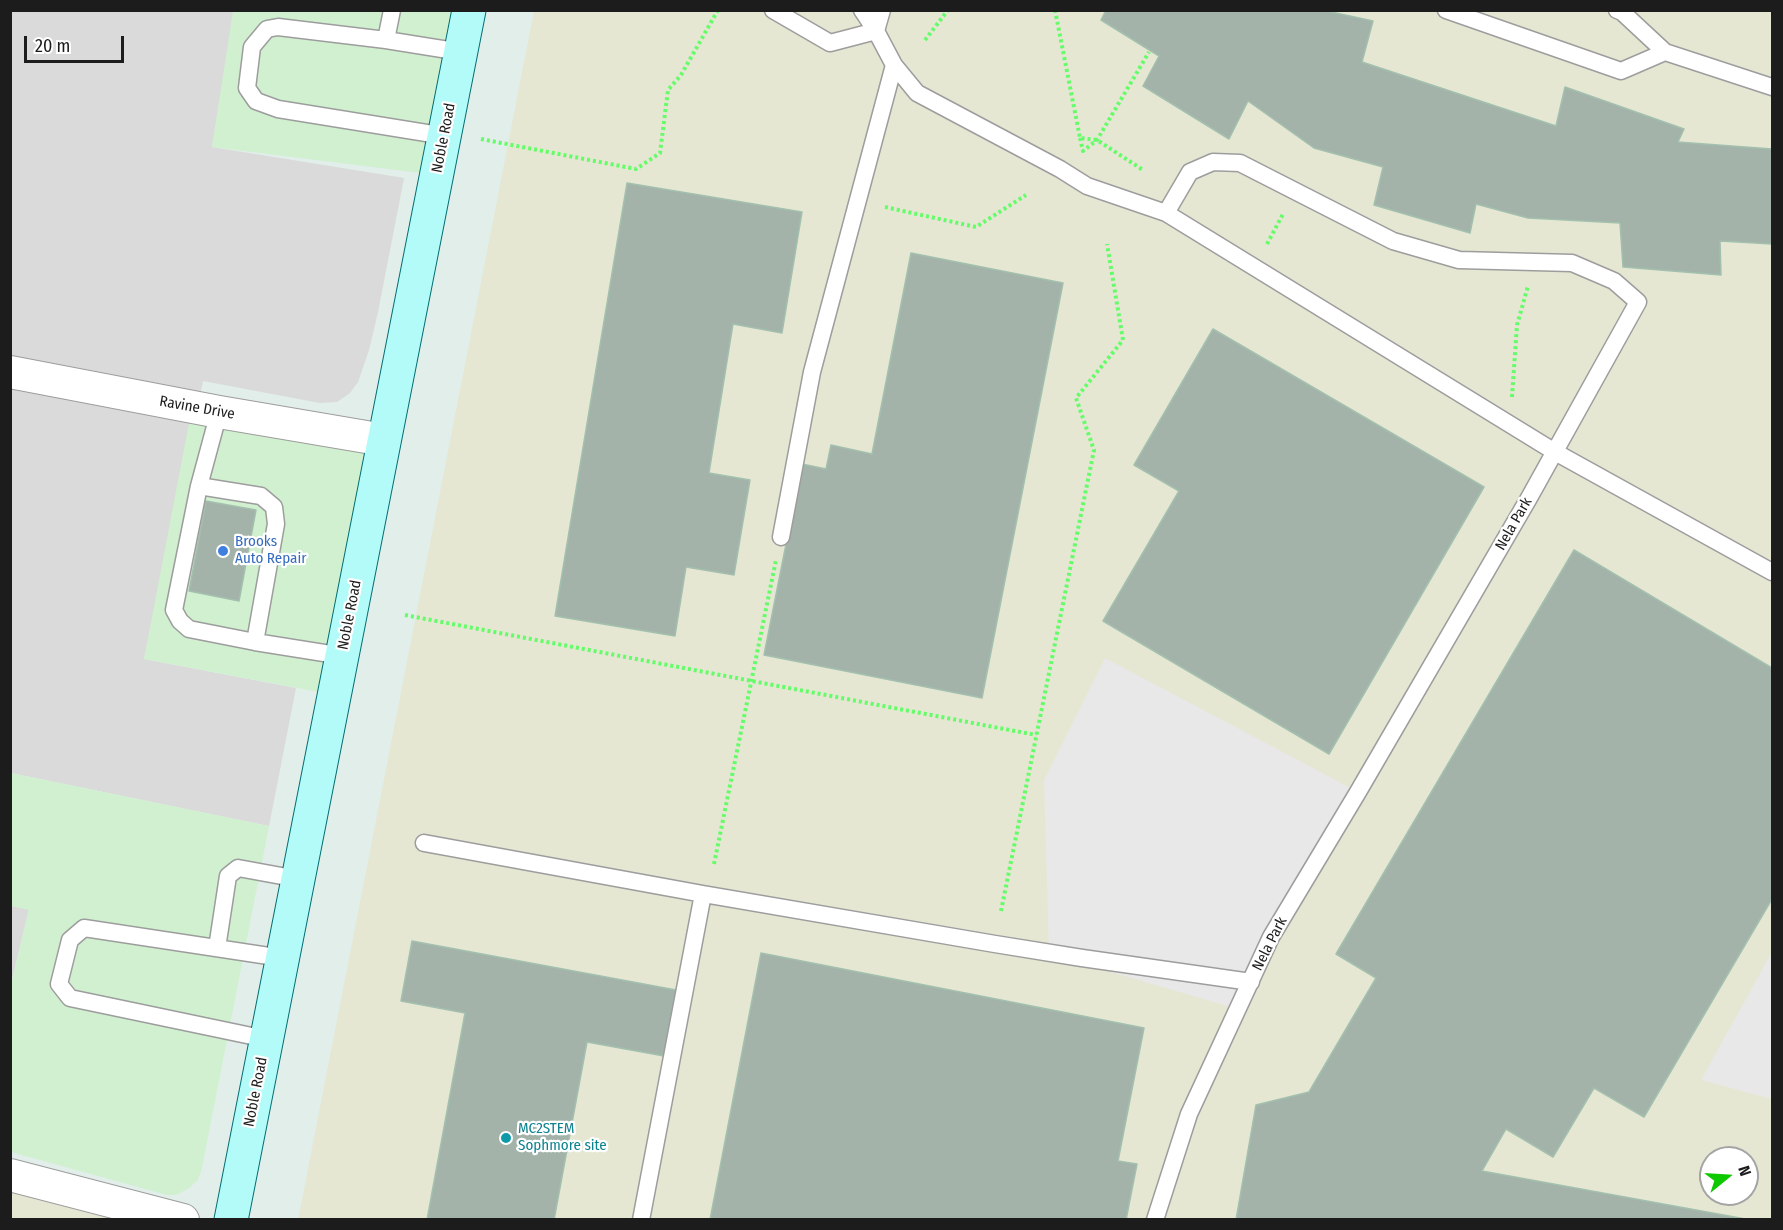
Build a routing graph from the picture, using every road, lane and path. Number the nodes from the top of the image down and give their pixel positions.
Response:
1 (392, 10) edge
2 (469, 10) edge
3 (718, 10) edge
4 (773, 10) edge
5 (862, 10) edge
6 (882, 10) edge
7 (948, 10) edge
8 (1055, 10) edge
9 (1446, 10) edge
10 (1617, 10) edge
11 (876, 31) junction
12 (386, 40) junction
13 (925, 40) dead end
14 (461, 52) junction
15 (1149, 52) dead end
16 (1665, 52) junction
17 (894, 65) junction
18 (1773, 87) edge
19 (445, 136) junction
20 (1080, 138) junction
21 (481, 139) dead end
22 (1097, 140) junction
23 (1143, 170) dead end
24 (1026, 195) dead end
25 (885, 207) dead end
26 (1286, 208) dead end
27 (1166, 213) junction
28 (1107, 244) dead end
29 (1264, 249) dead end
30 (1528, 285) dead end
31 (10, 372) edge
32 (1512, 397) dead end
33 (219, 412) junction
34 (384, 441) junction
35 (1555, 452) junction
36 (199, 486) junction
37 (781, 537) joint
38 (1773, 572) edge
39 (405, 615) dead end
40 (255, 642) junction
41 (343, 656) junction
42 (751, 681) junction
43 (1036, 735) junction
44 (424, 843) dead end
45 (714, 864) dead end
46 (298, 879) junction
47 (703, 894) junction
48 (1001, 911) dead end
49 (217, 948) junction
50 (282, 958) junction
51 (1251, 982) junction
52 (266, 1039) junction
53 (10, 1175) edge
54 (183, 1220) edge
55 (231, 1220) edge
56 (641, 1220) edge
57 (1155, 1220) edge

1 - 12 lane
2 - 14 main road, Noble Road
3 - 21 path
4 - 11 lane
5 - 11 lane
6 - 11 lane
7 - 13 path
8 - 20 path
9 - 16 lane
10 - 16 lane
11 - 17 lane
12 - 14 lane
12 - 19 lane
14 - 19 main road, Noble Road
15 - 22 path
16 - 18 lane
17 - 27 lane
17 - 37 lane
19 - 34 main road, Noble Road
20 - 22 path
20 - 22 path
22 - 23 path
24 - 25 path
26 - 29 path
27 - 35 lane
27 - 35 lane, Nela Park
28 - 43 path
30 - 32 path
31 - 33 street, Ravine Drive
33 - 34 street, Ravine Drive
33 - 36 lane
34 - 41 main road, Noble Road
35 - 38 lane
35 - 51 lane, Nela Park
36 - 40 lane
36 - 40 lane
37 - 42 path
39 - 42 path
40 - 41 lane
41 - 46 main road, Noble Road
42 - 43 path
42 - 45 path
43 - 48 path
44 - 47 lane
46 - 49 lane
46 - 50 main road, Noble Road
47 - 51 lane
47 - 56 lane
49 - 50 lane
49 - 52 lane
50 - 52 main road, Noble Road
51 - 57 lane, Nela Park
52 - 55 main road, Noble Road
53 - 54 street

